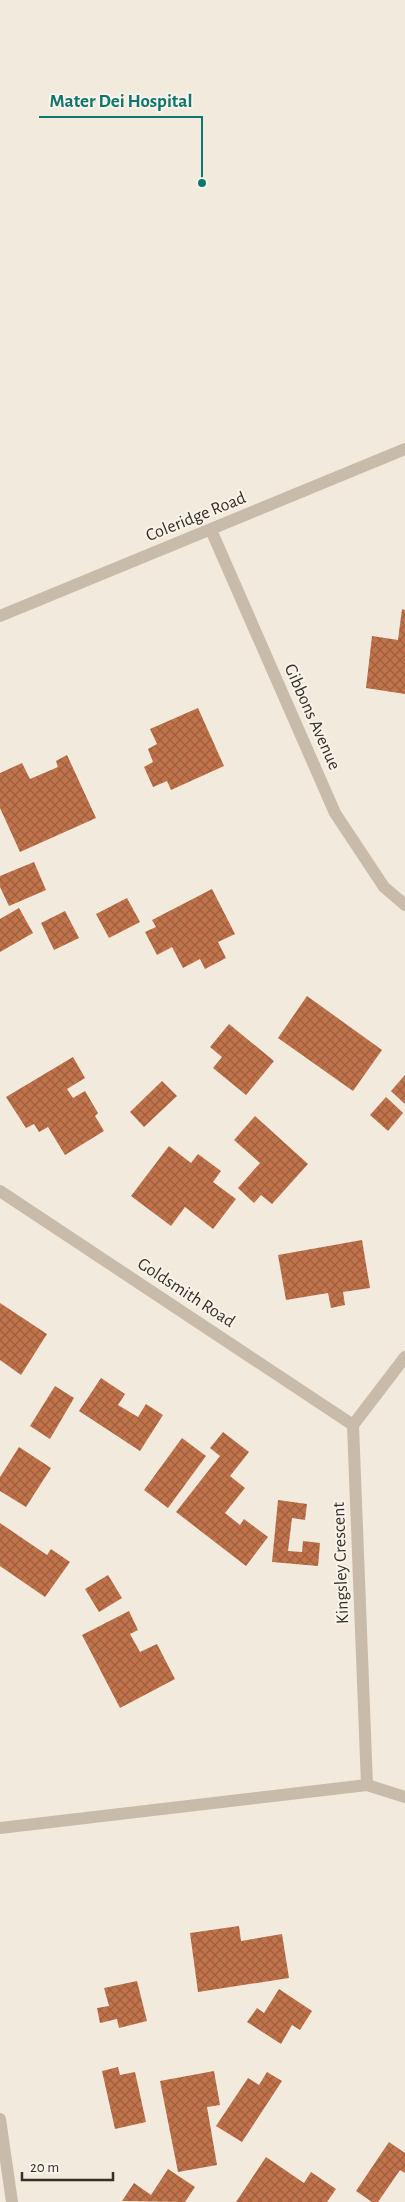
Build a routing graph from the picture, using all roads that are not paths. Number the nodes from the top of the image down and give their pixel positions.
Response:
1 (405, 449) edge
2 (211, 530) junction
3 (0, 616) edge
4 (405, 905) edge
5 (0, 1191) edge
6 (405, 1357) edge
7 (353, 1424) junction
8 (367, 1785) junction
9 (405, 1797) edge
10 (0, 1828) edge
11 (0, 2119) edge
12 (12, 2202) edge

1 - 2 street, Coleridge Road
2 - 3 street, Coleridge Road
2 - 4 street, Gibbons Avenue
5 - 7 street, Goldsmith Road
6 - 7 street
7 - 8 street, Kingsley Crescent
8 - 9 street
8 - 10 street
11 - 12 street

